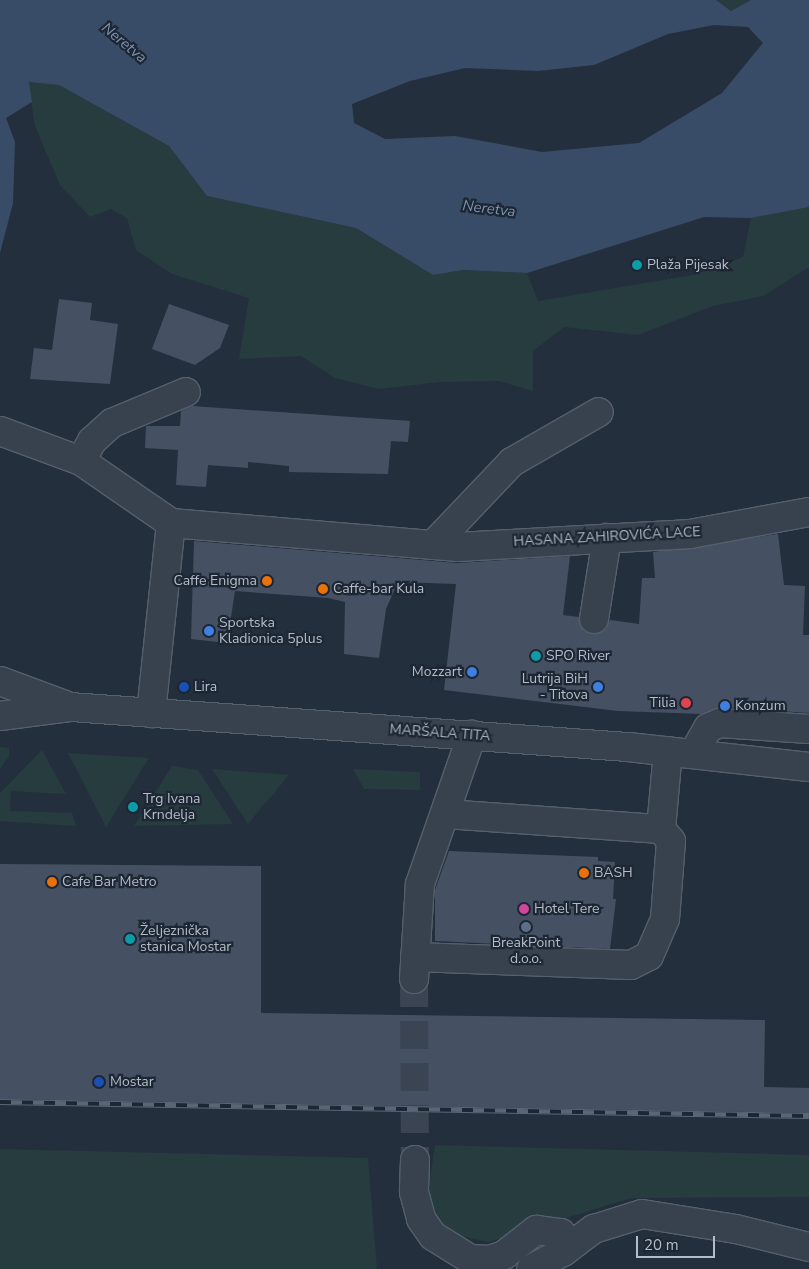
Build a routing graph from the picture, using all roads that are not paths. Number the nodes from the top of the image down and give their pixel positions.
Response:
1 (186, 392) dead end
2 (599, 412) dead end
3 (0, 432) edge
4 (81, 461) junction
5 (809, 512) edge
6 (171, 523) junction
7 (607, 538) junction
8 (433, 545) junction
9 (594, 619) dead end
10 (0, 681) edge
11 (71, 707) junction
12 (151, 713) junction
13 (0, 716) edge
14 (809, 729) edge
15 (472, 735) junction
16 (681, 752) junction
17 (809, 767) edge
18 (445, 814) junction
19 (661, 829) junction
20 (656, 900) dead end
21 (415, 1160) tunnel mouth
22 (809, 1247) edge
23 (563, 1252) junction
24 (531, 1269) edge

1 - 4 street
2 - 8 street
3 - 4 street, HASANA ZAHIROVIĆA LACE
4 - 6 street, HASANA ZAHIROVIĆA LACE
5 - 7 street, HASANA ZAHIROVIĆA LACE
6 - 8 street, HASANA ZAHIROVIĆA LACE
6 - 12 street
7 - 8 street, HASANA ZAHIROVIĆA LACE
7 - 9 street
10 - 11 street, MARŠALA TITA
11 - 12 street, MARŠALA TITA
11 - 13 street, MARŠALA TITA
12 - 15 street, MARŠALA TITA
14 - 16 street
15 - 16 street, MARŠALA TITA
15 - 18 street
16 - 17 street, MARŠALA TITA
16 - 19 street
18 - 19 street
18 - 19 street
19 - 20 street
21 - 23 street
22 - 23 street
23 - 24 street

